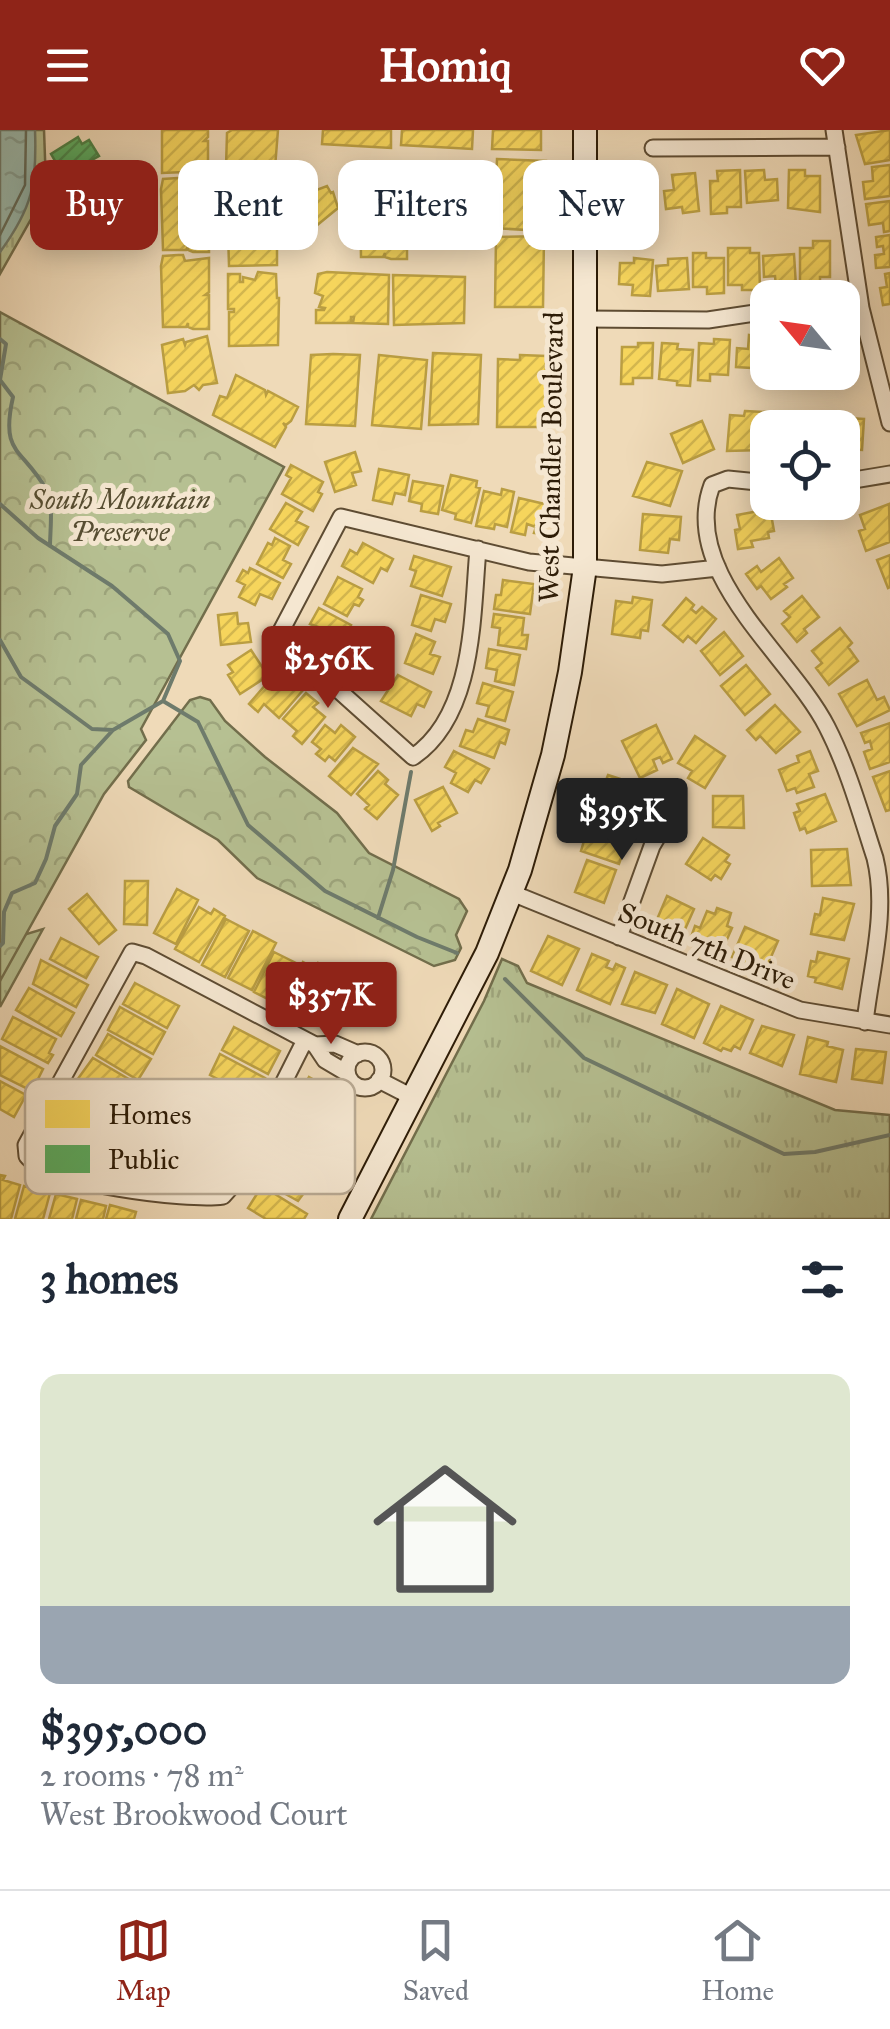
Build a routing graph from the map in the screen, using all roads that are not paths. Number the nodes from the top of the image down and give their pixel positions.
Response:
1 (585, 130) edge
2 (835, 138) edge
3 (653, 148) dead end
4 (861, 308) joint
5 (750, 314) edge
6 (586, 319) junction
7 (890, 423) edge
8 (890, 474) edge
9 (860, 479) edge
10 (750, 481) edge
11 (478, 549) junction
12 (585, 567) junction
13 (718, 568) junction
14 (672, 814) dead end
15 (512, 893) junction
16 (619, 937) junction
17 (865, 1022) junction
18 (890, 1025) edge
19 (310, 1043) junction
20 (358, 1054) junction
21 (347, 1073) junction
22 (62, 1079) edge
23 (290, 1079) edge
24 (350, 1079) edge
25 (379, 1080) junction
26 (355, 1084) edge
27 (412, 1097) junction
28 (140, 1194) edge
29 (226, 1194) edge
30 (350, 1219) edge

1 - 6 main road, West Chandler Boulevard
2 - 3 street
2 - 4 street
4 - 7 street
5 - 6 street
6 - 12 main road, West Chandler Boulevard
8 - 9 street
10 - 13 street
11 - 11 street
11 - 12 street
12 - 13 street
12 - 15 main road, West Chandler Boulevard
13 - 17 street
14 - 16 street
15 - 16 street, South 7th Drive
15 - 27 main road, West Chandler Boulevard
16 - 17 street, South 7th Drive
17 - 18 street, South 7th Drive
19 - 20 street
19 - 21 street
19 - 22 street
19 - 23 street
20 - 21 street
20 - 25 street
21 - 24 street
25 - 26 street
25 - 27 street
27 - 30 main road, West Chandler Boulevard
28 - 29 street

